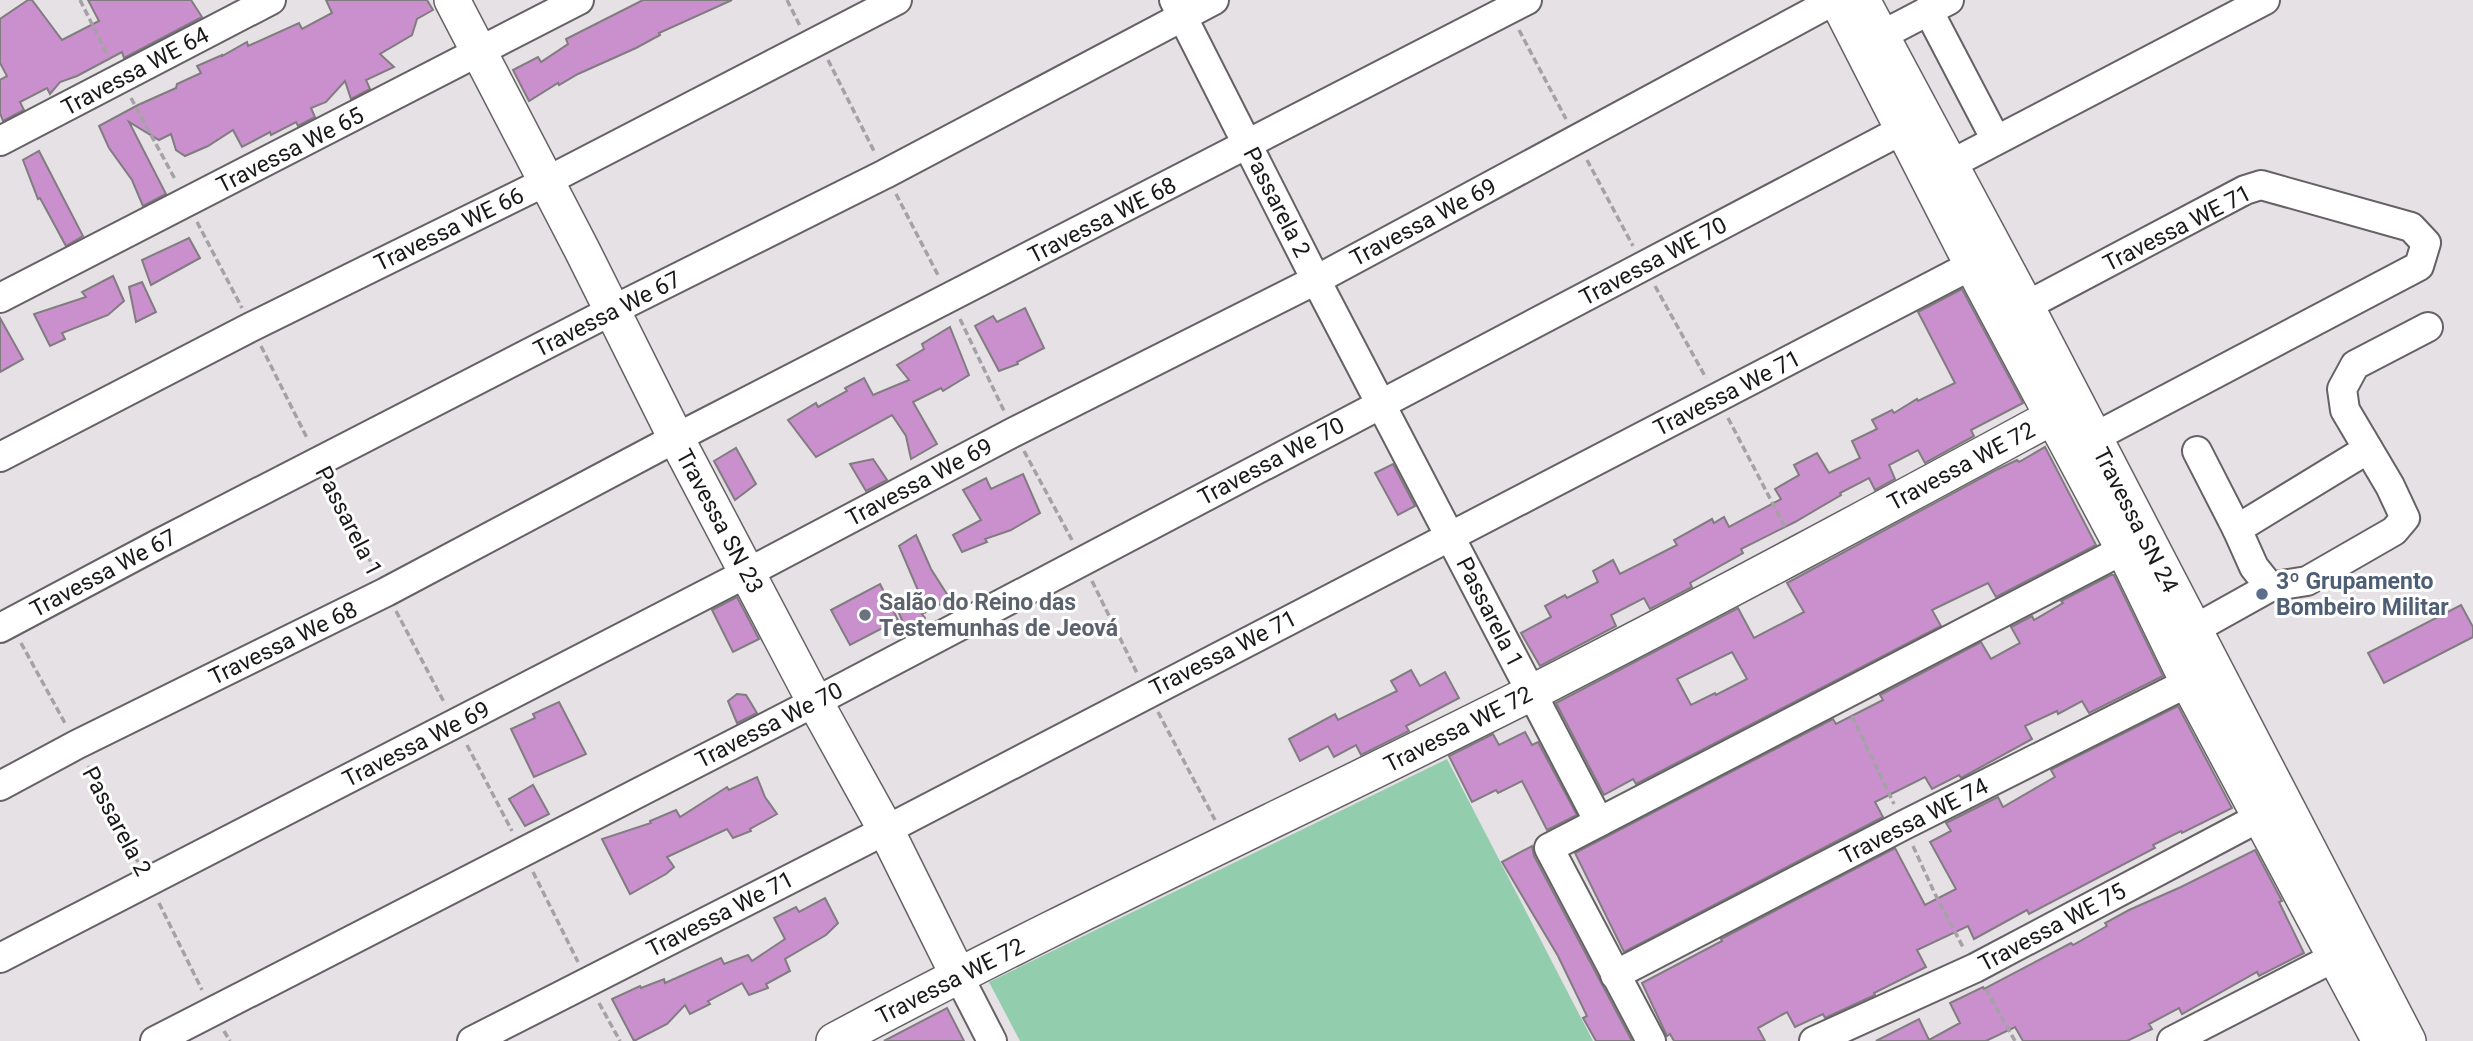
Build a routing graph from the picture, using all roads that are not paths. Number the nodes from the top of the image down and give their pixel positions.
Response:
1 (271, 0) edge
2 (452, 0) edge
3 (579, 0) edge
4 (897, 0) edge
5 (1214, 0) edge
6 (1527, 0) edge
7 (1836, 0) edge
8 (1862, 0) edge
9 (2265, 0) edge
10 (1939, 5) edge
11 (1179, 8) edge
12 (1871, 40) junction
13 (478, 53) junction
14 (1914, 124) junction
15 (1996, 140) junction
16 (0, 141) edge
17 (1248, 145) junction
18 (1939, 170) junction
19 (545, 182) junction
20 (1974, 264) junction
21 (1315, 280) junction
22 (0, 299) edge
23 (2026, 306) junction
24 (611, 311) junction
25 (2428, 327) dead end
26 (1381, 403) junction
27 (2064, 411) junction
28 (676, 438) junction
29 (2093, 438) junction
30 (2368, 449) junction
31 (2197, 451) dead end
32 (0, 457) edge
33 (2237, 529) junction
34 (1449, 536) junction
35 (2135, 544) junction
36 (747, 573) junction
37 (2270, 587) junction
38 (5, 625) edge
39 (2193, 629) junction
40 (2201, 676) junction
41 (1531, 693) junction
42 (814, 702) junction
43 (0, 786) edge
44 (2272, 811) junction
45 (1599, 822) junction
46 (886, 830) junction
47 (2343, 942) junction
48 (0, 958) edge
49 (958, 975) junction
50 (1615, 975) junction
51 (155, 1041) edge
52 (472, 1041) edge
53 (834, 1041) edge
54 (992, 1041) edge
55 (1651, 1041) edge
56 (1814, 1041) edge
57 (2172, 1041) edge
58 (2380, 1041) edge
59 (2408, 1041) edge

1 - 16 street, Travessa WE 64
2 - 13 main road, Travessa SN 23
3 - 13 street, Travessa We 65
4 - 19 street, Travessa WE 66
5 - 11 street, Travessa We 67
6 - 17 street, Travessa WE 68
7 - 12 main road, Travessa SN 24
7 - 21 street, Travessa We 69
8 - 12 main road, Travessa SN 24
9 - 15 street
10 - 12 street
10 - 15 street
11 - 17 street, Passarela 2
11 - 24 street, Travessa We 67
12 - 14 main road, Travessa SN 24
13 - 19 main road, Travessa SN 23
13 - 22 street, Travessa We 65
14 - 18 main road, Travessa SN 24
14 - 26 street, Travessa WE 70
15 - 18 street
17 - 21 street, Passarela 2
17 - 28 street, Travessa WE 68
18 - 20 main road, Travessa SN 24
18 - 23 main road, Travessa SN 24
19 - 24 main road, Travessa SN 23
19 - 32 street, Travessa WE 66
20 - 27 main road, Travessa SN 24
20 - 34 street, Travessa We 71
21 - 26 street, Passarela 2
21 - 36 street, Travessa We 69
23 - 27 main road, Travessa SN 24
23 - 29 street, Travessa WE 71
24 - 28 main road, Travessa SN 23
24 - 38 street, Travessa We 67
25 - 30 street
26 - 34 street, Passarela 1
26 - 42 street, Travessa We 70
27 - 29 main road, Travessa SN 24
27 - 35 main road, Travessa SN 24
27 - 41 main road, Travessa WE 72
28 - 36 main road, Travessa SN 23
28 - 43 street, Travessa We 68
29 - 35 main road, Travessa SN 24
30 - 33 street
30 - 37 street
31 - 33 street
33 - 37 street
34 - 41 street, Passarela 1
34 - 46 street, Travessa We 71
35 - 39 main road, Travessa SN 24
35 - 40 main road, Travessa SN 24
35 - 45 street
36 - 42 main road, Travessa SN 23
36 - 48 street, Travessa We 69
37 - 39 street
39 - 40 main road, Travessa SN 24
40 - 44 main road, Travessa SN 24
40 - 50 street, Travessa WE 74
41 - 45 street, Passarela 1
41 - 49 main road, Travessa WE 72
42 - 46 main road, Travessa SN 23
42 - 51 street, Travessa We 70
44 - 47 main road, Travessa SN 24
44 - 56 street, Travessa WE 75
45 - 50 street
46 - 49 main road, Travessa SN 23
46 - 52 street, Travessa We 71
47 - 57 street
47 - 58 main road, Travessa SN 24
47 - 59 main road, Travessa SN 24
49 - 53 main road, Travessa WE 72
49 - 54 street, Travessa SN 23
50 - 55 street

